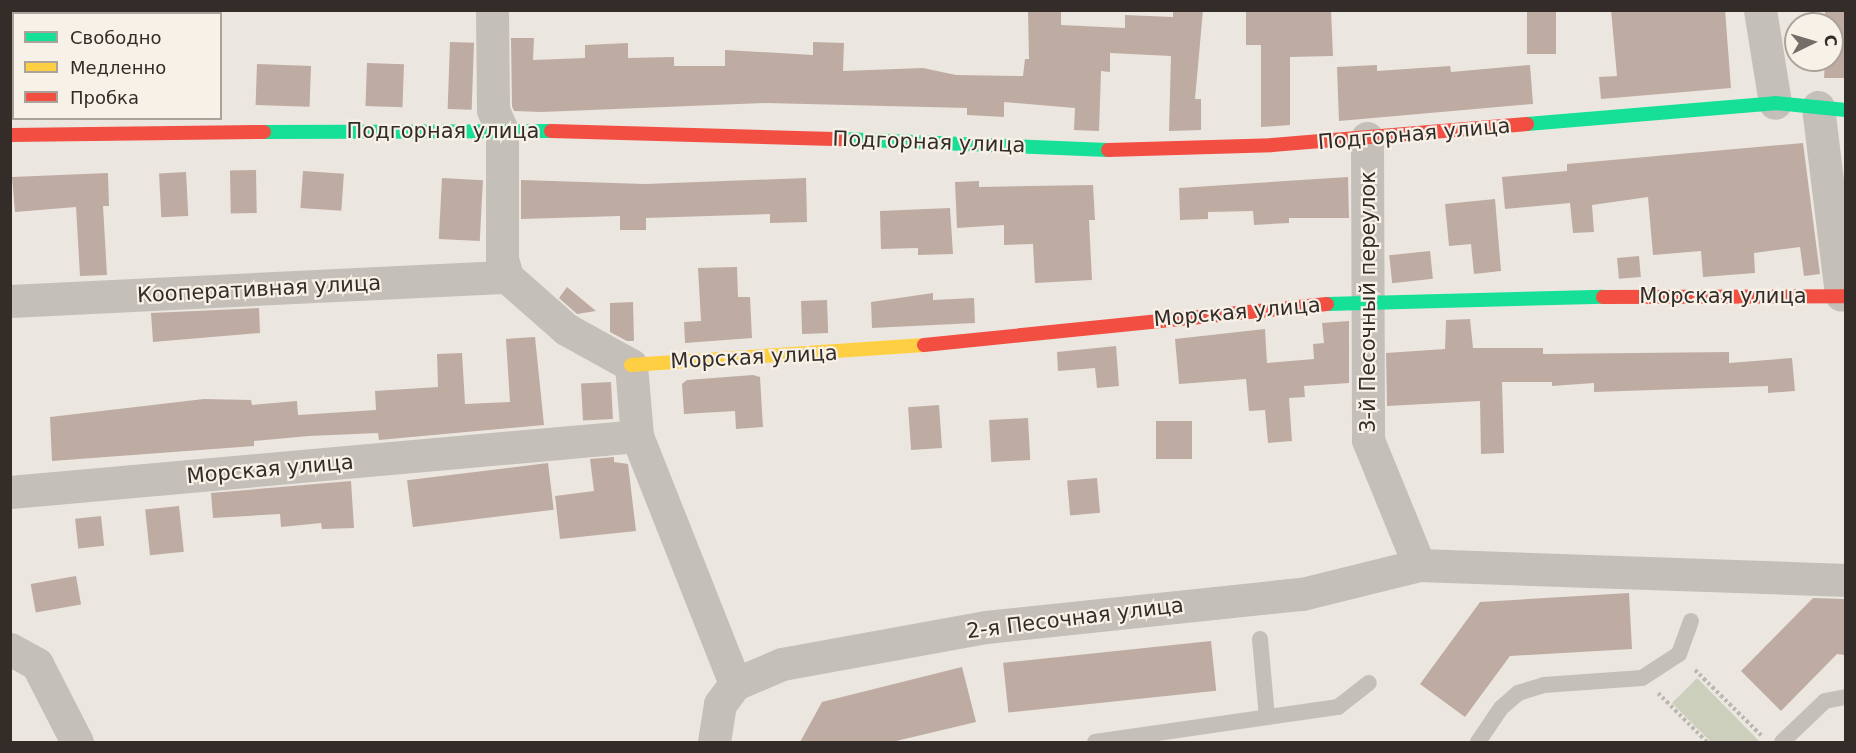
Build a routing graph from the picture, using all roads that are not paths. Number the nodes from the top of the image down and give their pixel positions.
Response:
1 (492, 10) edge
2 (1760, 10) edge
3 (1775, 103) junction
4 (1832, 108) edge
5 (502, 130) junction
6 (10, 135) edge
7 (1367, 138) junction
8 (507, 276) junction
9 (1844, 295) edge
10 (10, 301) edge
11 (1367, 301) junction
12 (631, 365) junction
13 (637, 436) junction
14 (10, 492) edge
15 (1419, 564) junction
16 (1845, 580) edge
17 (1690, 621) dead end
18 (1260, 639) dead end
19 (10, 649) edge
20 (1369, 683) dead end
21 (735, 684) junction
22 (1845, 697) edge
23 (1267, 717) junction
24 (1114, 741) edge
25 (77, 742) edge
26 (714, 742) edge
27 (1095, 742) edge
28 (1479, 742) edge
29 (1782, 742) edge

1 - 5 street
2 - 3 street
3 - 4 street, Подгорная улица
3 - 7 street, Подгорная улица
4 - 9 street
5 - 6 street, Подгорная улица
5 - 7 street, Подгорная улица
5 - 8 street
7 - 11 street, 3-й Песочный переулок
8 - 10 street, Кооперативная улица
8 - 12 street
9 - 11 street, Морская улица
11 - 12 street, Морская улица
11 - 15 street, 3-й Песочный переулок
12 - 13 street
13 - 14 street, Морская улица
13 - 21 street
15 - 16 street, 2-я Песочная улица
15 - 21 street, 2-я Песочная улица
17 - 28 lane
18 - 23 lane
19 - 25 street
20 - 23 lane
21 - 26 street
22 - 29 lane
23 - 24 lane
24 - 27 lane

